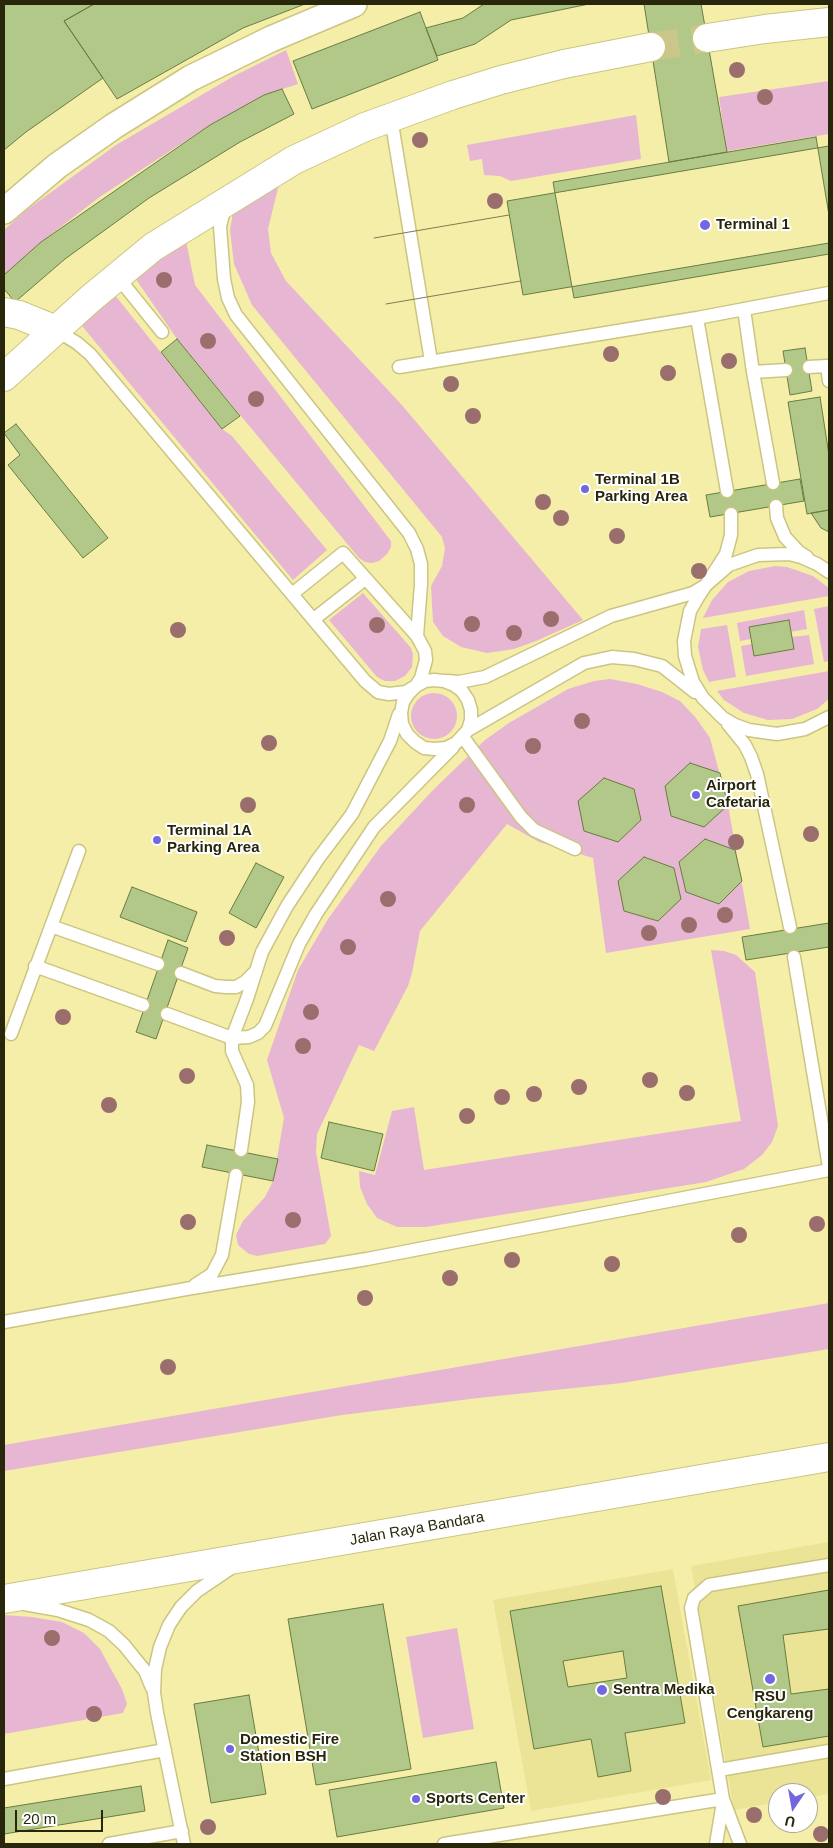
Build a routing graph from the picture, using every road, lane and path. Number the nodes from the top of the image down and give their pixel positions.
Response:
1 (354, 4) edge
2 (829, 22) edge
3 (707, 38) tunnel mouth
4 (651, 47) tunnel mouth
5 (391, 118) junction
6 (231, 198) junction
7 (4, 211) edge
8 (117, 276) junction
9 (829, 293) edge
10 (744, 309) junction
11 (4, 312) edge
12 (696, 318) junction
13 (56, 330) junction
14 (162, 332) dead end
15 (431, 361) junction
16 (399, 367) dead end
17 (809, 367) dead end
18 (786, 370) dead end
19 (753, 372) junction
20 (4, 377) edge
21 (829, 381) edge
22 (773, 483) dead end
23 (727, 491) dead end
24 (776, 506) dead end
25 (732, 514) dead end
26 (823, 566) edge
27 (829, 572) edge
28 (365, 579) junction
29 (706, 585) junction
30 (292, 594) junction
31 (314, 619) junction
32 (417, 636) junction
33 (444, 681) junction
34 (416, 686) junction
35 (703, 698) junction
36 (403, 702) junction
37 (829, 716) edge
38 (723, 718) junction
39 (462, 737) junction
40 (575, 849) dead end
41 (79, 851) dead end
42 (50, 926) junction
43 (790, 927) dead end
44 (794, 956) dead end
45 (158, 964) dead end
46 (35, 966) junction
47 (255, 972) junction
48 (182, 973) dead end
49 (143, 1005) dead end
50 (167, 1014) dead end
51 (11, 1034) dead end
52 (232, 1038) junction
53 (241, 1150) dead end
54 (829, 1168) edge
55 (236, 1175) dead end
56 (186, 1289) junction
57 (4, 1322) edge
58 (829, 1457) edge
59 (271, 1554) junction
60 (829, 1565) edge
61 (4, 1600) edge
62 (154, 1693) junction
63 (165, 1750) junction
64 (829, 1751) edge
65 (719, 1770) junction
66 (4, 1779) edge
67 (723, 1799) junction
68 (182, 1831) junction
69 (109, 1844) edge
70 (184, 1844) edge
71 (444, 1844) edge
72 (716, 1844) edge
73 (740, 1844) edge

1 - 7 street
2 - 3 street
4 - 5 street
5 - 6 street
5 - 15 lane
6 - 8 street
6 - 32 lane
8 - 13 street
8 - 14 lane
9 - 10 lane
10 - 12 lane
10 - 19 lane
11 - 13 street
12 - 15 lane
12 - 23 lane
13 - 20 street
13 - 30 lane
15 - 16 lane
17 - 21 lane
18 - 19 lane
19 - 22 lane
24 - 26 lane
25 - 29 lane
26 - 27 lane
26 - 29 lane
28 - 30 lane
28 - 31 lane
28 - 32 lane
29 - 33 lane
29 - 35 lane
30 - 31 lane
31 - 34 lane
32 - 34 lane
33 - 34 lane
33 - 39 lane
34 - 36 lane
35 - 38 lane
35 - 39 lane
36 - 39 lane
36 - 47 lane
37 - 38 lane
38 - 43 lane
39 - 40 lane
39 - 52 lane
41 - 42 lane
42 - 45 lane
42 - 46 lane
44 - 54 lane
46 - 49 lane
46 - 51 lane
47 - 48 lane
47 - 52 lane
50 - 52 lane
52 - 53 lane
54 - 56 lane
55 - 56 lane
56 - 57 lane
58 - 59 street, Jalan Raya Bandara
59 - 61 street, Jalan Raya Bandara
59 - 62 lane
60 - 65 lane
61 - 62 lane
62 - 63 lane
63 - 66 lane
63 - 68 lane
64 - 65 lane
65 - 67 lane
67 - 71 lane
67 - 72 lane
67 - 73 lane
68 - 69 lane
68 - 70 lane

